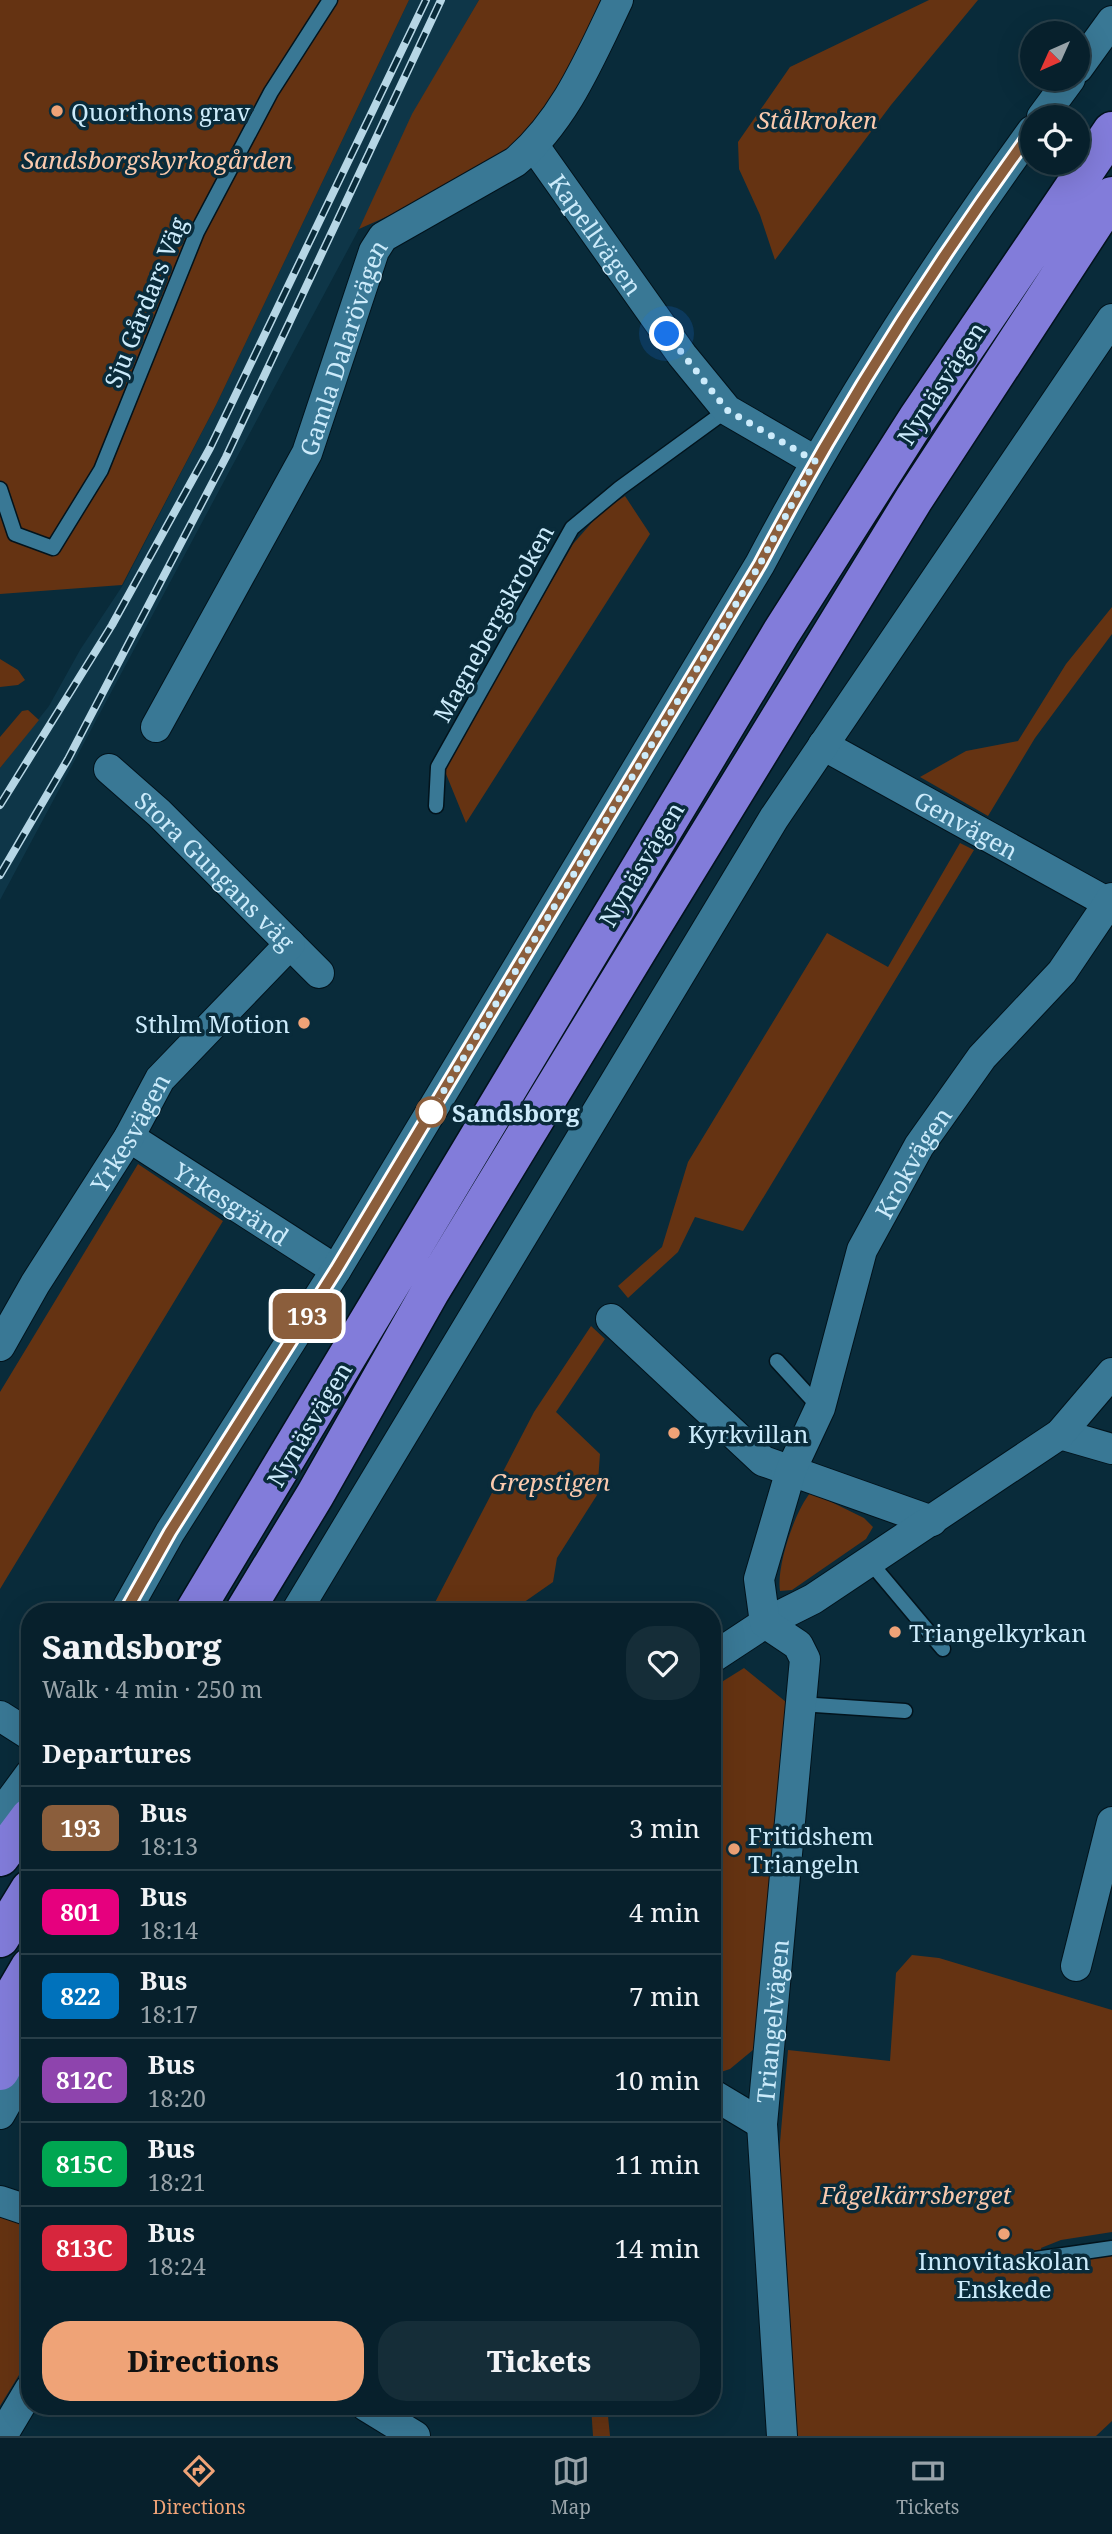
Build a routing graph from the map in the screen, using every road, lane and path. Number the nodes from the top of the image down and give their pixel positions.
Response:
1 (330, 0) edge
2 (618, 0) edge
3 (1112, 21) edge
4 (1090, 51) edge
5 (1112, 131) edge
6 (534, 146) junction
7 (1020, 147) edge
8 (1112, 196) edge
9 (1112, 319) edge
10 (727, 410) junction
11 (815, 461) junction
12 (0, 489) edge
13 (156, 727) dead end
14 (823, 745) junction
15 (109, 769) dead end
16 (436, 806) dead end
17 (1111, 902) edge
18 (290, 944) junction
19 (319, 973) dead end
20 (129, 1137) junction
21 (336, 1270) junction
22 (611, 1320) dead end
23 (0, 1346) edge
24 (777, 1362) dead end
25 (1112, 1373) edge
26 (820, 1408) junction
27 (1060, 1434) junction
28 (1112, 1449) edge
29 (790, 1469) junction
30 (315, 1495) junction
31 (932, 1521) junction
32 (870, 1562) junction
33 (130, 1603) edge
34 (199, 1603) edge
35 (249, 1603) edge
36 (268, 1603) edge
37 (301, 1603) edge
38 (765, 1623) junction
39 (943, 1648) dead end
40 (721, 1652) edge
41 (800, 1704) junction
42 (905, 1711) dead end
43 (0, 1716) edge
44 (21, 1729) edge
45 (21, 1786) edge
46 (0, 1815) edge
47 (1112, 1822) edge
48 (21, 1829) edge
49 (0, 1857) edge
50 (21, 1904) edge
51 (0, 1938) edge
52 (1076, 1966) dead end
53 (21, 1982) edge
54 (0, 2018) edge
55 (21, 2032) edge
56 (0, 2071) edge
57 (21, 2077) edge
58 (721, 2099) edge
59 (0, 2114) edge
60 (762, 2124) junction
61 (0, 2201) edge
62 (21, 2208) edge
63 (1112, 2248) edge
64 (1035, 2259) dead end
65 (21, 2404) edge
66 (381, 2415) edge
67 (2, 2436) edge
68 (415, 2436) edge
69 (782, 2436) edge

1 - 12 lane, Sju Gårdars Väg
2 - 6 street, Gamla Dalarövägen
3 - 4 street
5 - 34 highway, Nynäsvägen
6 - 10 street, Kapellvägen
6 - 13 street, Gamla Dalarövägen
7 - 11 street
8 - 30 highway, Nynäsvägen
9 - 14 street
10 - 11 street, Kapellvägen
10 - 16 lane, Magnebergskroken
11 - 21 street
14 - 17 street, Genvägen
14 - 37 street
15 - 18 street, Stora Gungans väg
17 - 26 street, Krokvägen
18 - 19 street, Stora Gungans väg
18 - 20 street, Yrkesvägen
20 - 21 street, Yrkesgränd
20 - 23 street, Yrkesvägen
21 - 33 street
22 - 29 street
24 - 26 lane
25 - 27 street
26 - 29 street, Krokvägen
27 - 28 street
27 - 31 street
29 - 31 street
29 - 38 street, Krokvägen
30 - 35 highway, Nynäsvägen
30 - 36 highway
31 - 32 street
32 - 38 street
32 - 39 lane
38 - 40 street
38 - 41 street, Triangelvägen
41 - 42 lane
41 - 60 street, Triangelvägen
43 - 44 street
45 - 46 street
47 - 52 street
48 - 49 highway
50 - 51 highway
53 - 54 highway
55 - 56 highway
57 - 59 street
58 - 60 street
60 - 69 street, Triangelvägen
61 - 62 street
63 - 64 lane
65 - 67 street
66 - 68 street

